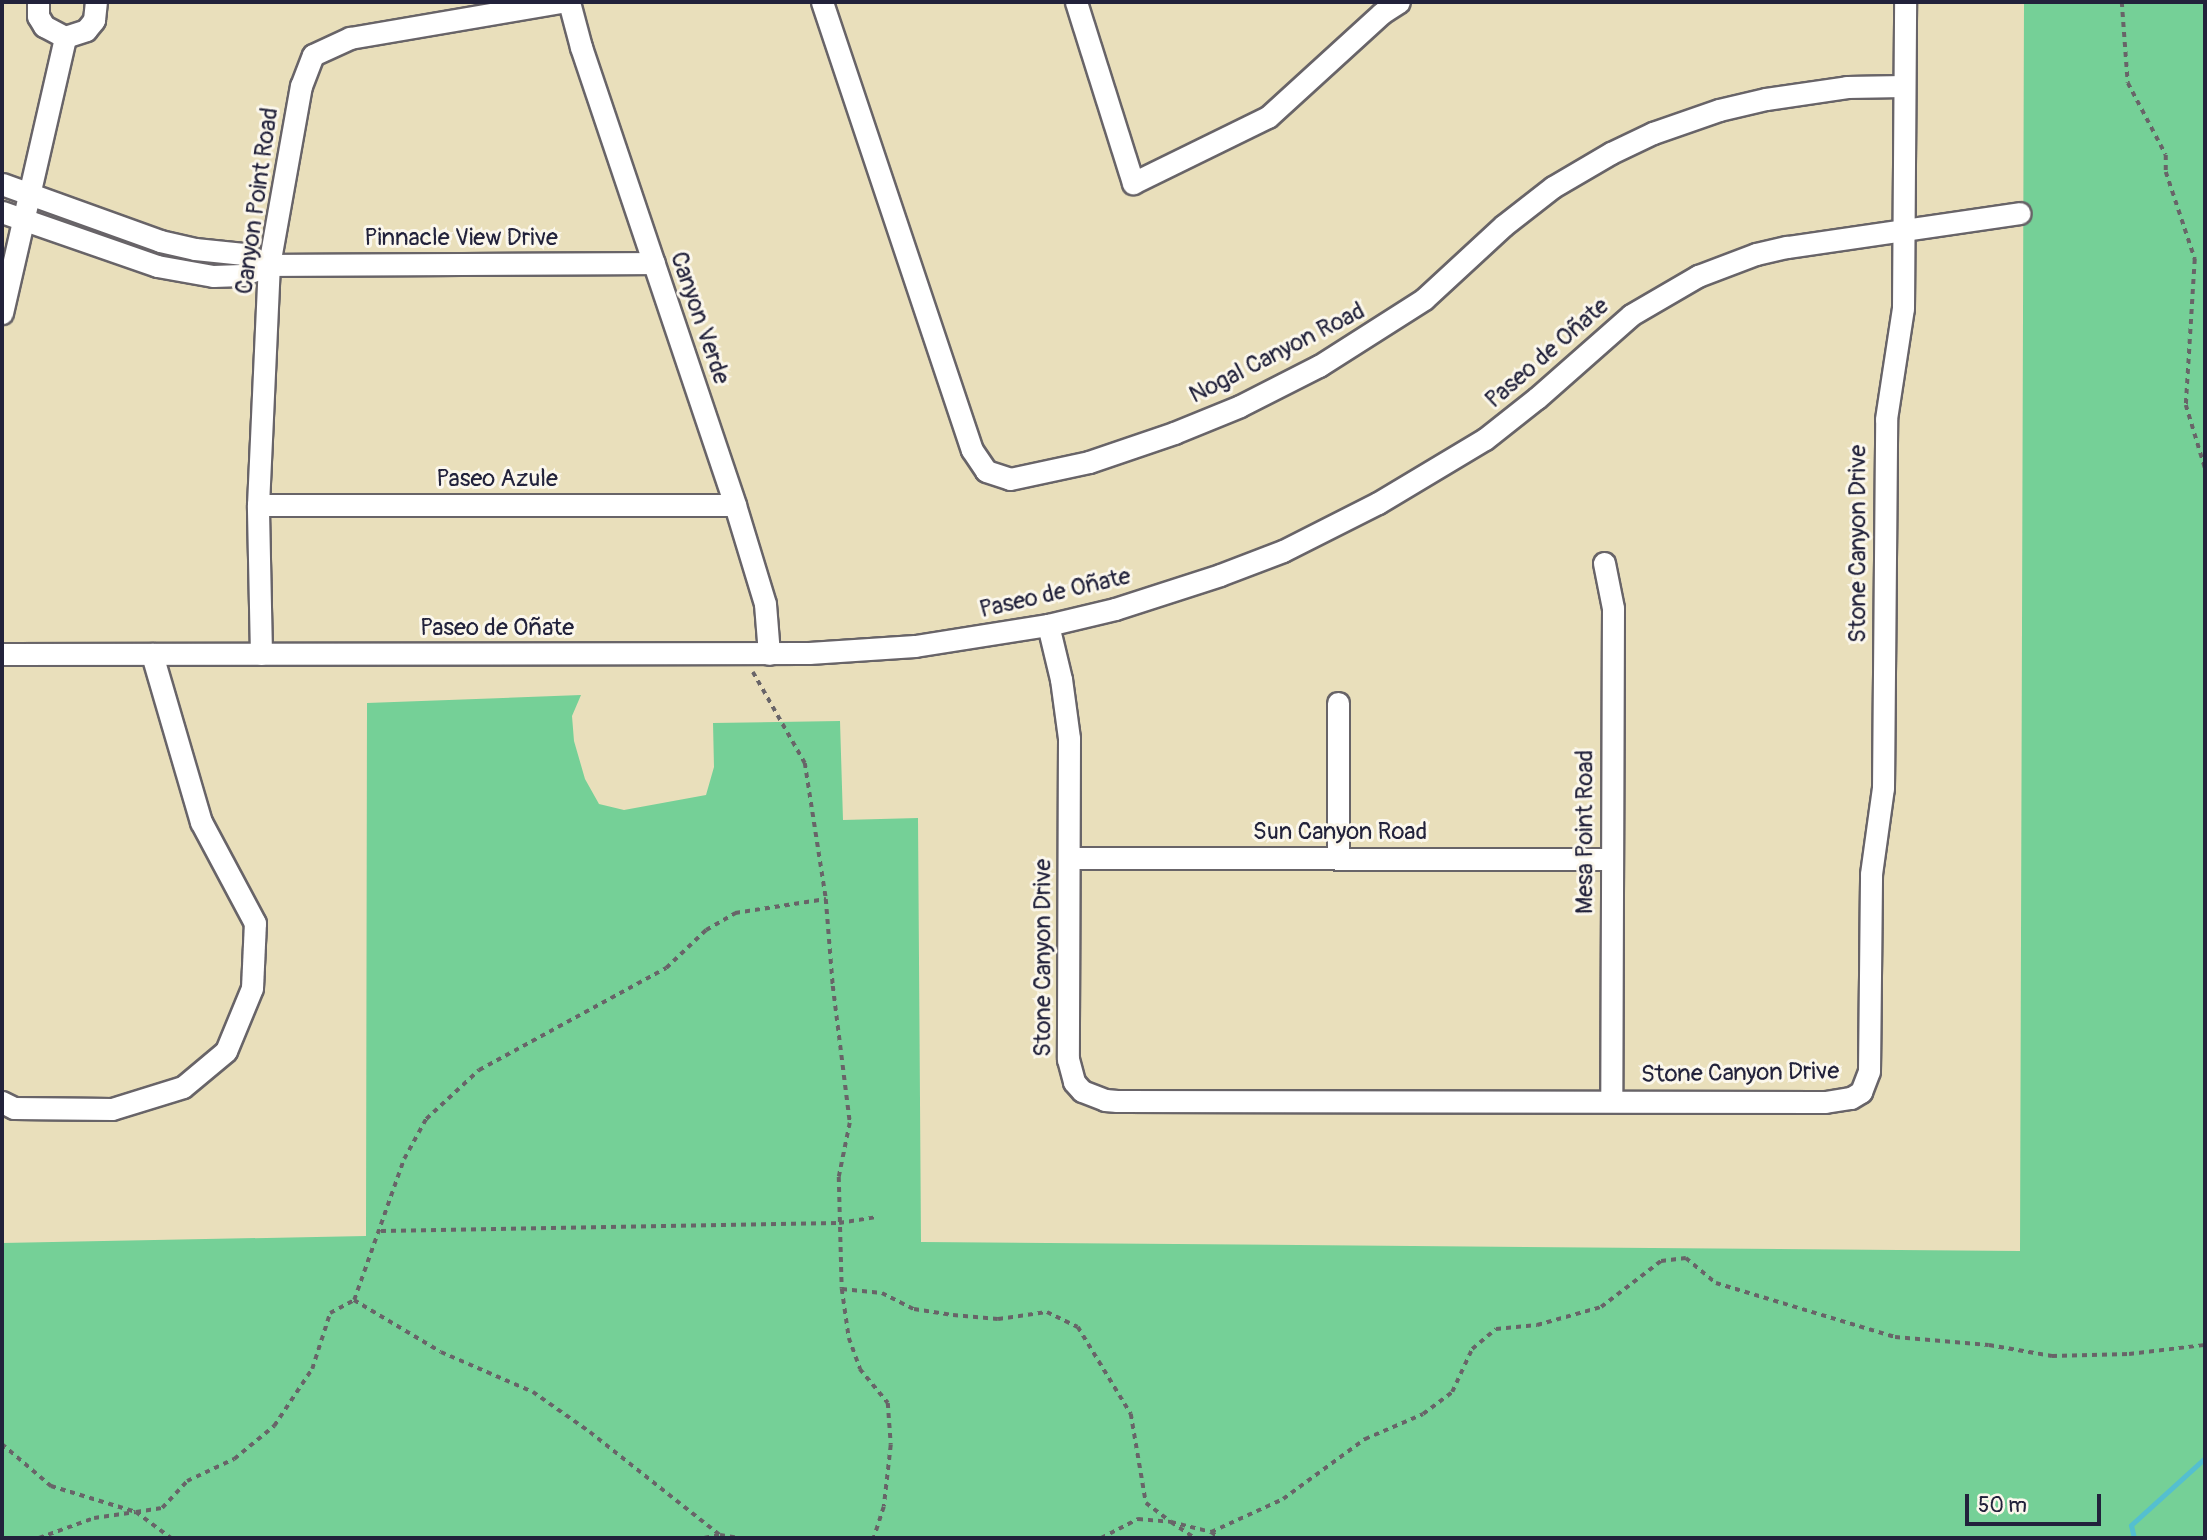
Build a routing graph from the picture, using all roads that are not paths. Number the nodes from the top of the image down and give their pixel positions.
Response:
1 (38, 2) edge
2 (96, 2) edge
3 (561, 2) edge
4 (569, 2) edge
5 (822, 2) edge
6 (1076, 2) edge
7 (1399, 2) edge
8 (1905, 2) edge
9 (65, 37) junction
10 (1904, 86) junction
11 (2, 184) edge
12 (30, 194) junction
13 (2, 212) edge
14 (2020, 214) dead end
15 (24, 220) junction
16 (1903, 229) junction
17 (654, 262) junction
18 (269, 265) junction
19 (2, 313) edge
20 (258, 505) junction
21 (735, 505) junction
22 (1604, 563) dead end
23 (1048, 625) junction
24 (261, 653) junction
25 (2, 654) edge
26 (152, 654) junction
27 (769, 654) junction
28 (1338, 703) dead end
29 (1069, 859) junction
30 (1338, 859) junction
31 (1611, 859) junction
32 (1611, 1101) junction
33 (2, 1102) edge

1 - 9 street
2 - 9 street
3 - 18 street, Canyon Point Road
4 - 17 street, Canyon Verde
5 - 10 street, Nogal Canyon Road
6 - 7 street
8 - 10 street, Stone Canyon Drive
9 - 12 street
10 - 16 street, Stone Canyon Drive
11 - 12 street, Pinnacle View Drive
12 - 15 street
12 - 18 street, Pinnacle View Drive
13 - 15 street, Pinnacle View Drive
14 - 16 street, Paseo de Oñate
15 - 18 street, Pinnacle View Drive
15 - 19 street
16 - 23 street, Paseo de Oñate
16 - 32 street, Stone Canyon Drive
17 - 18 street, Pinnacle View Drive
17 - 21 street, Canyon Verde
18 - 20 street, Canyon Point Road
20 - 21 street, Paseo Azule
20 - 24 street, Canyon Point Road
21 - 27 street, Canyon Verde
22 - 31 street, Mesa Point Road
23 - 27 street, Paseo de Oñate
23 - 29 street, Stone Canyon Drive
24 - 26 street, Paseo de Oñate
24 - 27 street, Paseo de Oñate
25 - 26 street, Paseo de Oñate
26 - 33 street
28 - 30 street
29 - 30 street, Sun Canyon Road
29 - 32 street, Stone Canyon Drive
30 - 31 street, Sun Canyon Road
31 - 32 street, Mesa Point Road

